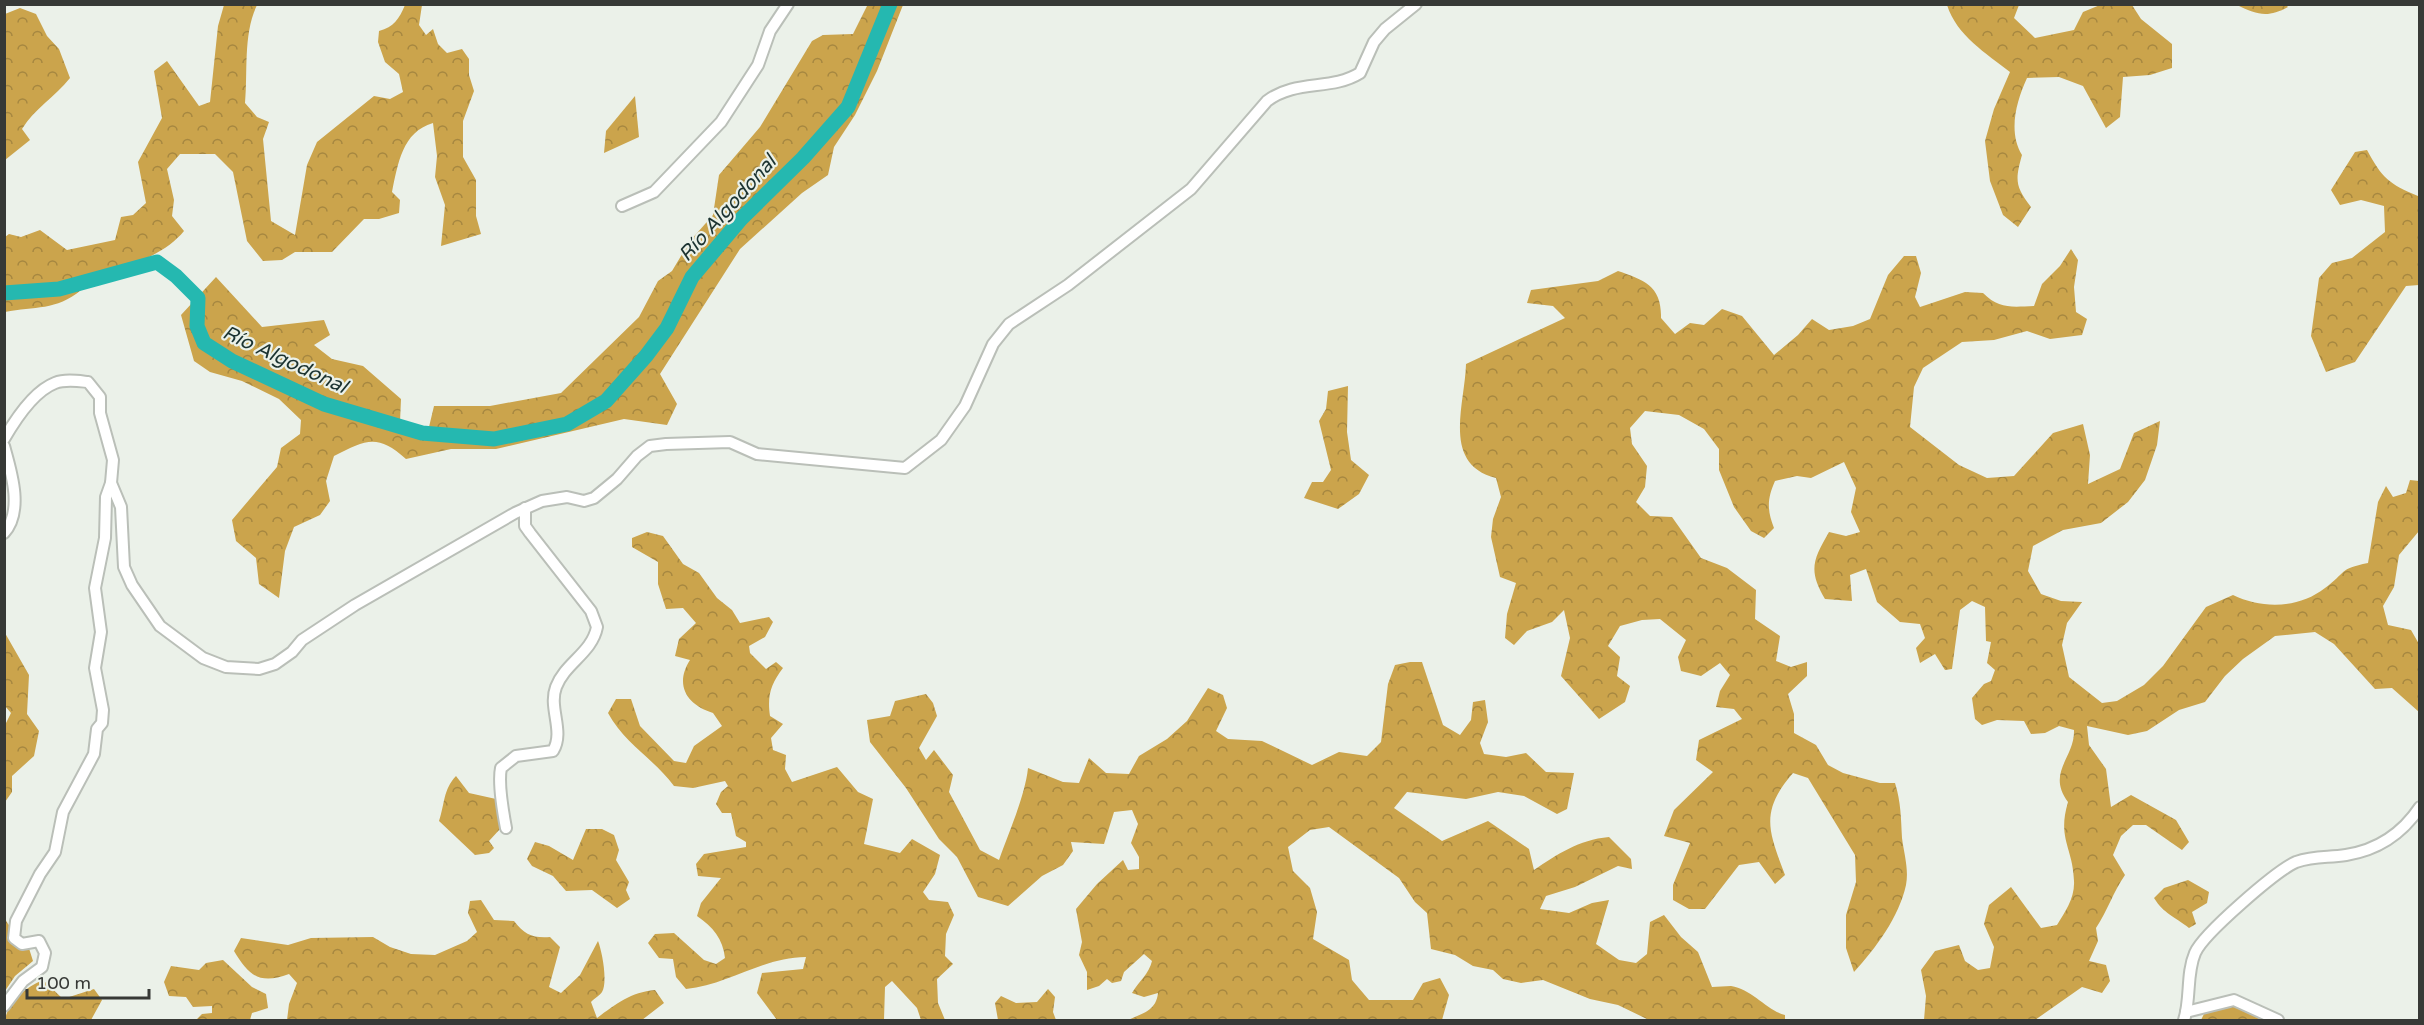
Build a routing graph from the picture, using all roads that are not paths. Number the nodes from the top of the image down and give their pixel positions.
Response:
1 (788, 4) edge
2 (1416, 4) edge
3 (622, 206) dead end
4 (4, 439) edge
5 (4, 446) edge
6 (111, 483) junction
7 (525, 508) junction
8 (4, 533) edge
9 (2420, 807) edge
10 (506, 828) dead end
11 (4, 1006) edge
12 (2185, 1016) edge
13 (2278, 1020) edge

1 - 3 street
2 - 7 street
4 - 6 street
5 - 8 street
6 - 7 street
6 - 11 street
7 - 10 street
9 - 12 street
12 - 13 street

